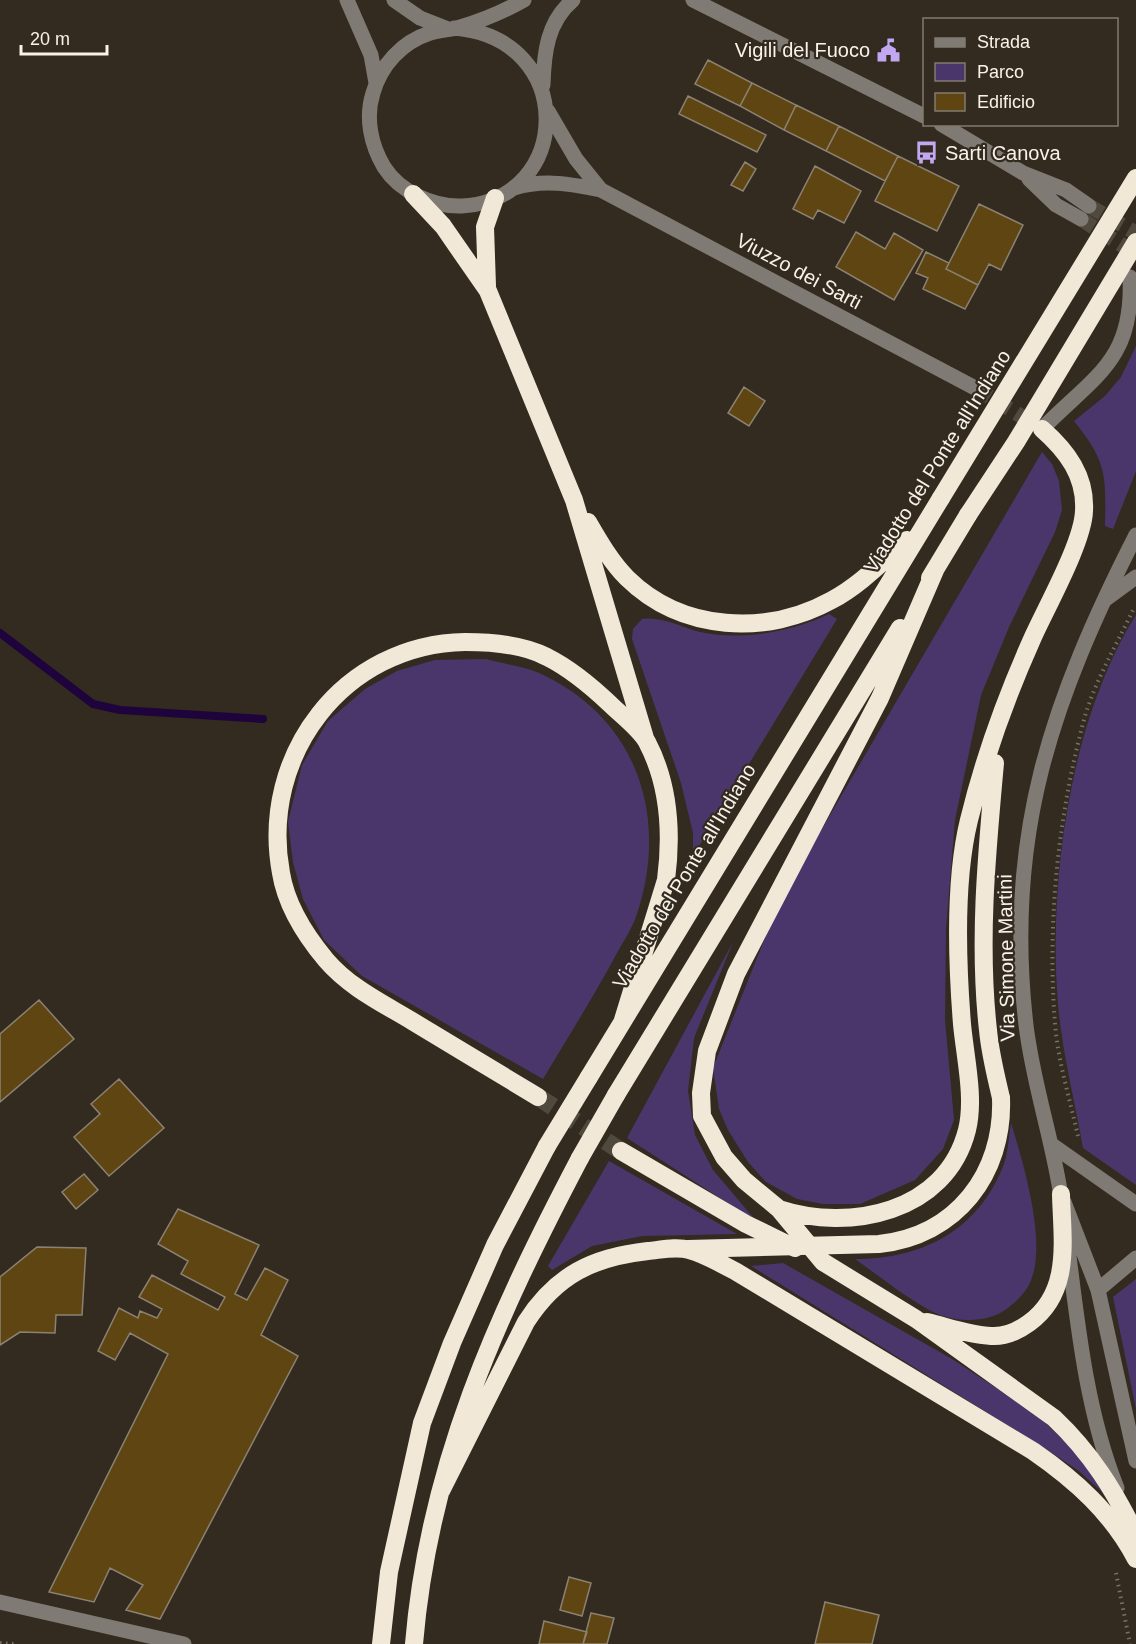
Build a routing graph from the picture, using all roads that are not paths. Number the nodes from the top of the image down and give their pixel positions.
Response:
1 (347, 0) edge
2 (394, 0) edge
3 (524, 0) edge
4 (573, 0) edge
5 (693, 0) edge
6 (451, 29) junction
7 (376, 83) junction
8 (542, 88) junction
9 (547, 108) junction
10 (923, 115) edge
11 (943, 126) edge
12 (1136, 178) edge
13 (511, 189) junction
14 (601, 190) junction
15 (413, 194) junction
16 (495, 198) junction
17 (1085, 212) tunnel mouth
18 (1136, 242) edge
19 (1130, 277) dead end
20 (488, 291) junction
21 (977, 389) tunnel mouth
22 (1042, 429) joint
23 (574, 500) junction
24 (921, 527) junction
25 (1136, 535) edge
26 (936, 568) junction
27 (1136, 577) edge
28 (1102, 603) junction
29 (997, 734) junction
30 (646, 740) junction
31 (623, 1020) junction
32 (538, 1097) tunnel mouth
33 (1052, 1145) junction
34 (621, 1151) tunnel mouth
35 (1060, 1194) junction
36 (1136, 1204) edge
37 (779, 1209) junction
38 (688, 1249) junction
39 (1136, 1258) edge
40 (823, 1262) junction
41 (1098, 1290) junction
42 (916, 1319) junction
43 (1136, 1461) edge
44 (441, 1491) junction
45 (1136, 1535) edge
46 (1136, 1558) edge
47 (0, 1602) edge
48 (184, 1644) edge
49 (381, 1644) edge
50 (414, 1644) edge

1 - 7 street
2 - 6 street
3 - 6 street
4 - 8 street
5 - 10 street
6 - 7 street
6 - 8 street
7 - 15 street
8 - 9 street
9 - 13 street
9 - 14 street, Viuzzo dei Sarti
11 - 17 street
12 - 24 highway, Viadotto del Ponte all'Indiano, bridge
13 - 14 street, Viuzzo dei Sarti
13 - 16 street
14 - 21 street, Viuzzo dei Sarti
15 - 16 street
15 - 20 highway
16 - 20 highway
18 - 26 highway, bridge
19 - 22 street
20 - 23 highway
22 - 29 highway
23 - 24 highway
23 - 30 highway
24 - 31 highway, Viadotto del Ponte all'Indiano
25 - 28 street, Via Simone Martini
26 - 37 highway
26 - 44 highway, bridge
27 - 28 street
28 - 33 street, Via Simone Martini
29 - 37 highway
29 - 38 highway, bridge
30 - 31 highway
30 - 32 highway
31 - 49 highway, Viadotto del Ponte all'Indiano, bridge
33 - 35 street, Via Simone Martini
33 - 36 street
34 - 40 highway
35 - 41 street, Via Simone Martini
35 - 42 highway
35 - 45 street, Via Simone Martini
37 - 40 highway
38 - 44 highway
38 - 46 highway
39 - 41 street
40 - 42 highway
41 - 43 street, Via Simone Martini
42 - 45 highway
44 - 50 highway
47 - 48 street

